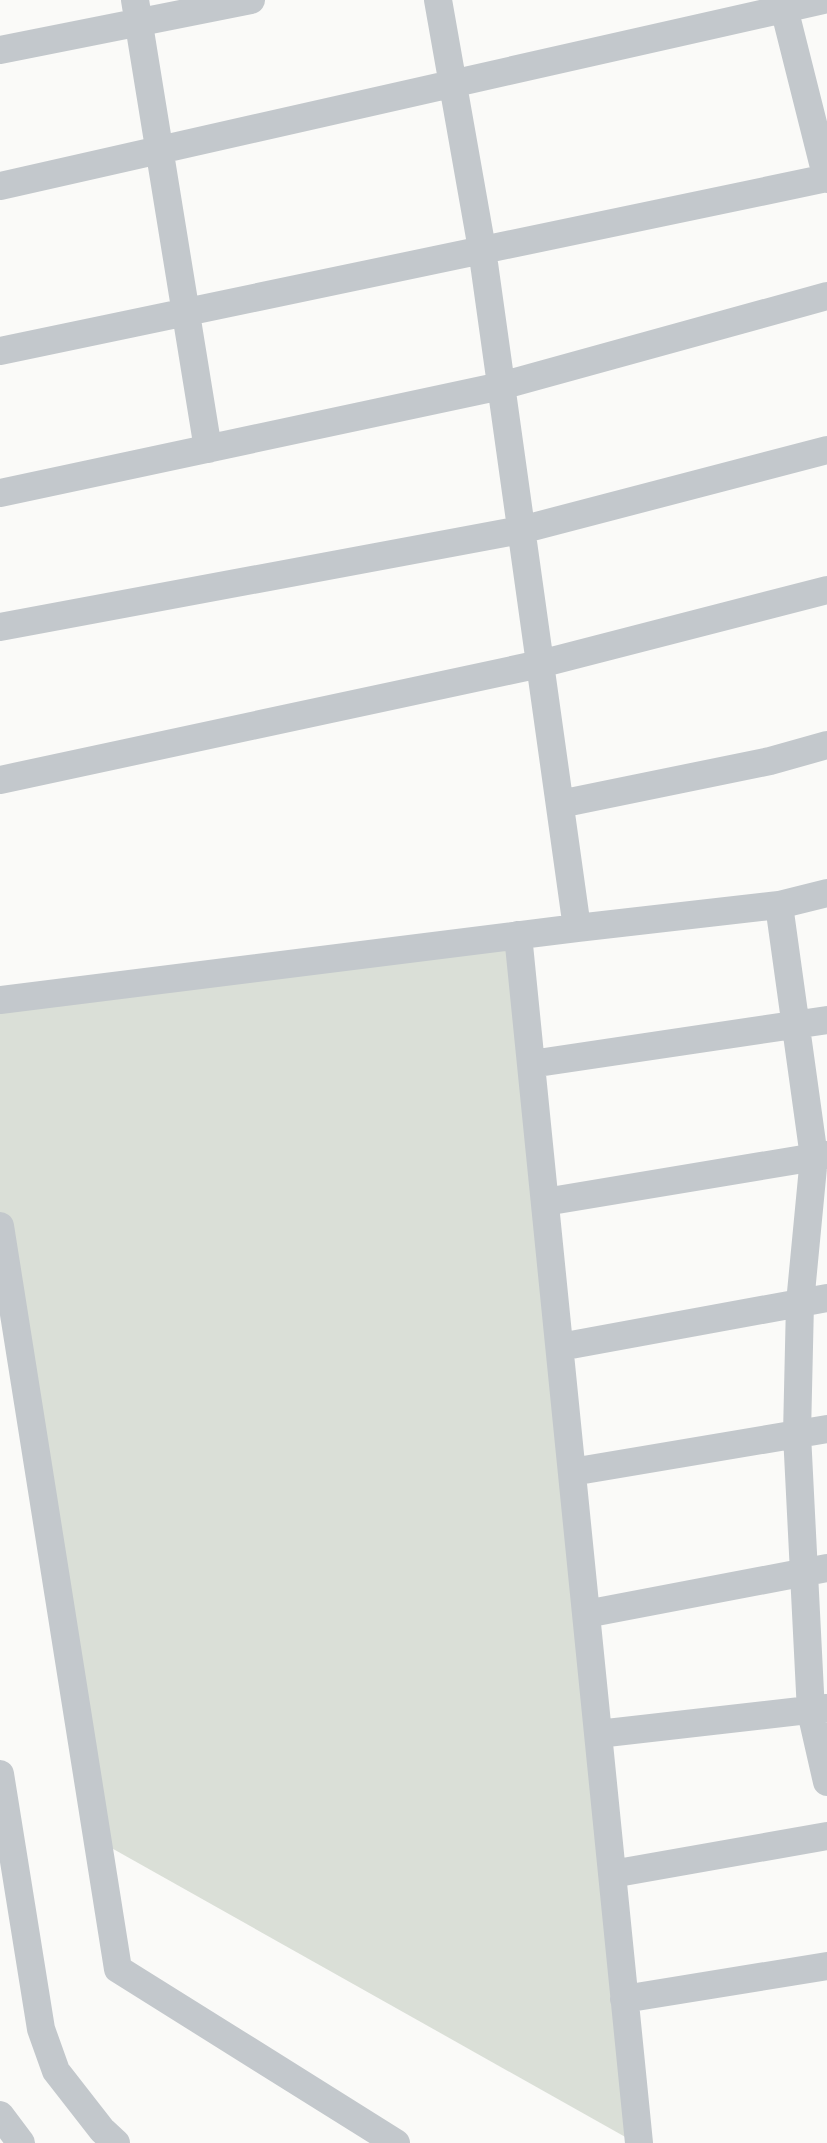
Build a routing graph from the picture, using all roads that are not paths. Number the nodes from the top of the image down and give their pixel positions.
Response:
1 (251, 0) edge
2 (438, 0) edge
3 (823, 0) edge
4 (783, 4) edge
5 (137, 11) edge
6 (0, 50) edge
7 (452, 84) junction
8 (161, 150) junction
9 (827, 178) edge
10 (0, 186) edge
11 (482, 249) junction
12 (827, 296) edge
13 (187, 312) junction
14 (0, 352) edge
15 (501, 386) junction
16 (208, 449) junction
17 (827, 450) edge
18 (0, 493) edge
19 (521, 530) junction
20 (827, 590) edge
21 (0, 627) edge
22 (540, 664) junction
23 (827, 745) edge
24 (0, 780) edge
25 (560, 804) junction
26 (827, 892) edge
27 (779, 905) junction
28 (577, 928) junction
29 (518, 935) junction
30 (0, 1000) edge
31 (827, 1020) edge
32 (796, 1025) junction
33 (531, 1064) junction
34 (820, 1156) edge
35 (545, 1202) junction
36 (0, 1226) edge
37 (827, 1298) edge
38 (800, 1302) junction
39 (560, 1347) junction
40 (827, 1429) edge
41 (797, 1434) junction
42 (572, 1472) junction
43 (815, 1570) edge
44 (586, 1614) junction
45 (819, 1710) edge
46 (598, 1734) junction
47 (0, 1774) edge
48 (827, 1782) edge
49 (827, 1836) edge
50 (612, 1874) junction
51 (827, 1966) edge
52 (624, 1999) junction
53 (0, 2115) edge
54 (21, 2143) edge
55 (116, 2143) edge
56 (396, 2143) edge
57 (639, 2143) edge

1 - 5 street
2 - 7 street
3 - 4 street
4 - 7 street
4 - 9 street
5 - 6 street
5 - 8 street
7 - 8 street
7 - 11 street
8 - 10 street
8 - 13 street
9 - 11 street
11 - 13 street
11 - 15 street
12 - 15 street
13 - 14 street
13 - 16 street
15 - 16 street
15 - 19 street
16 - 18 street
17 - 19 street
19 - 21 street
19 - 22 street
20 - 22 street
22 - 24 street
22 - 25 street
23 - 25 street
25 - 28 street
26 - 27 street
27 - 28 street
27 - 32 street
28 - 29 street
29 - 30 street
29 - 33 street
31 - 32 street
32 - 33 street
32 - 34 street
33 - 35 street
34 - 35 street
34 - 38 street
35 - 39 street
36 - 56 street
37 - 38 street
38 - 39 street
38 - 41 street
39 - 42 street
40 - 41 street
41 - 42 street
41 - 43 street
42 - 44 street
43 - 44 street
43 - 45 street
44 - 46 street
45 - 46 street
45 - 48 street
46 - 50 street
47 - 55 street
49 - 50 street
50 - 52 street
51 - 52 street
52 - 57 street
53 - 54 street

